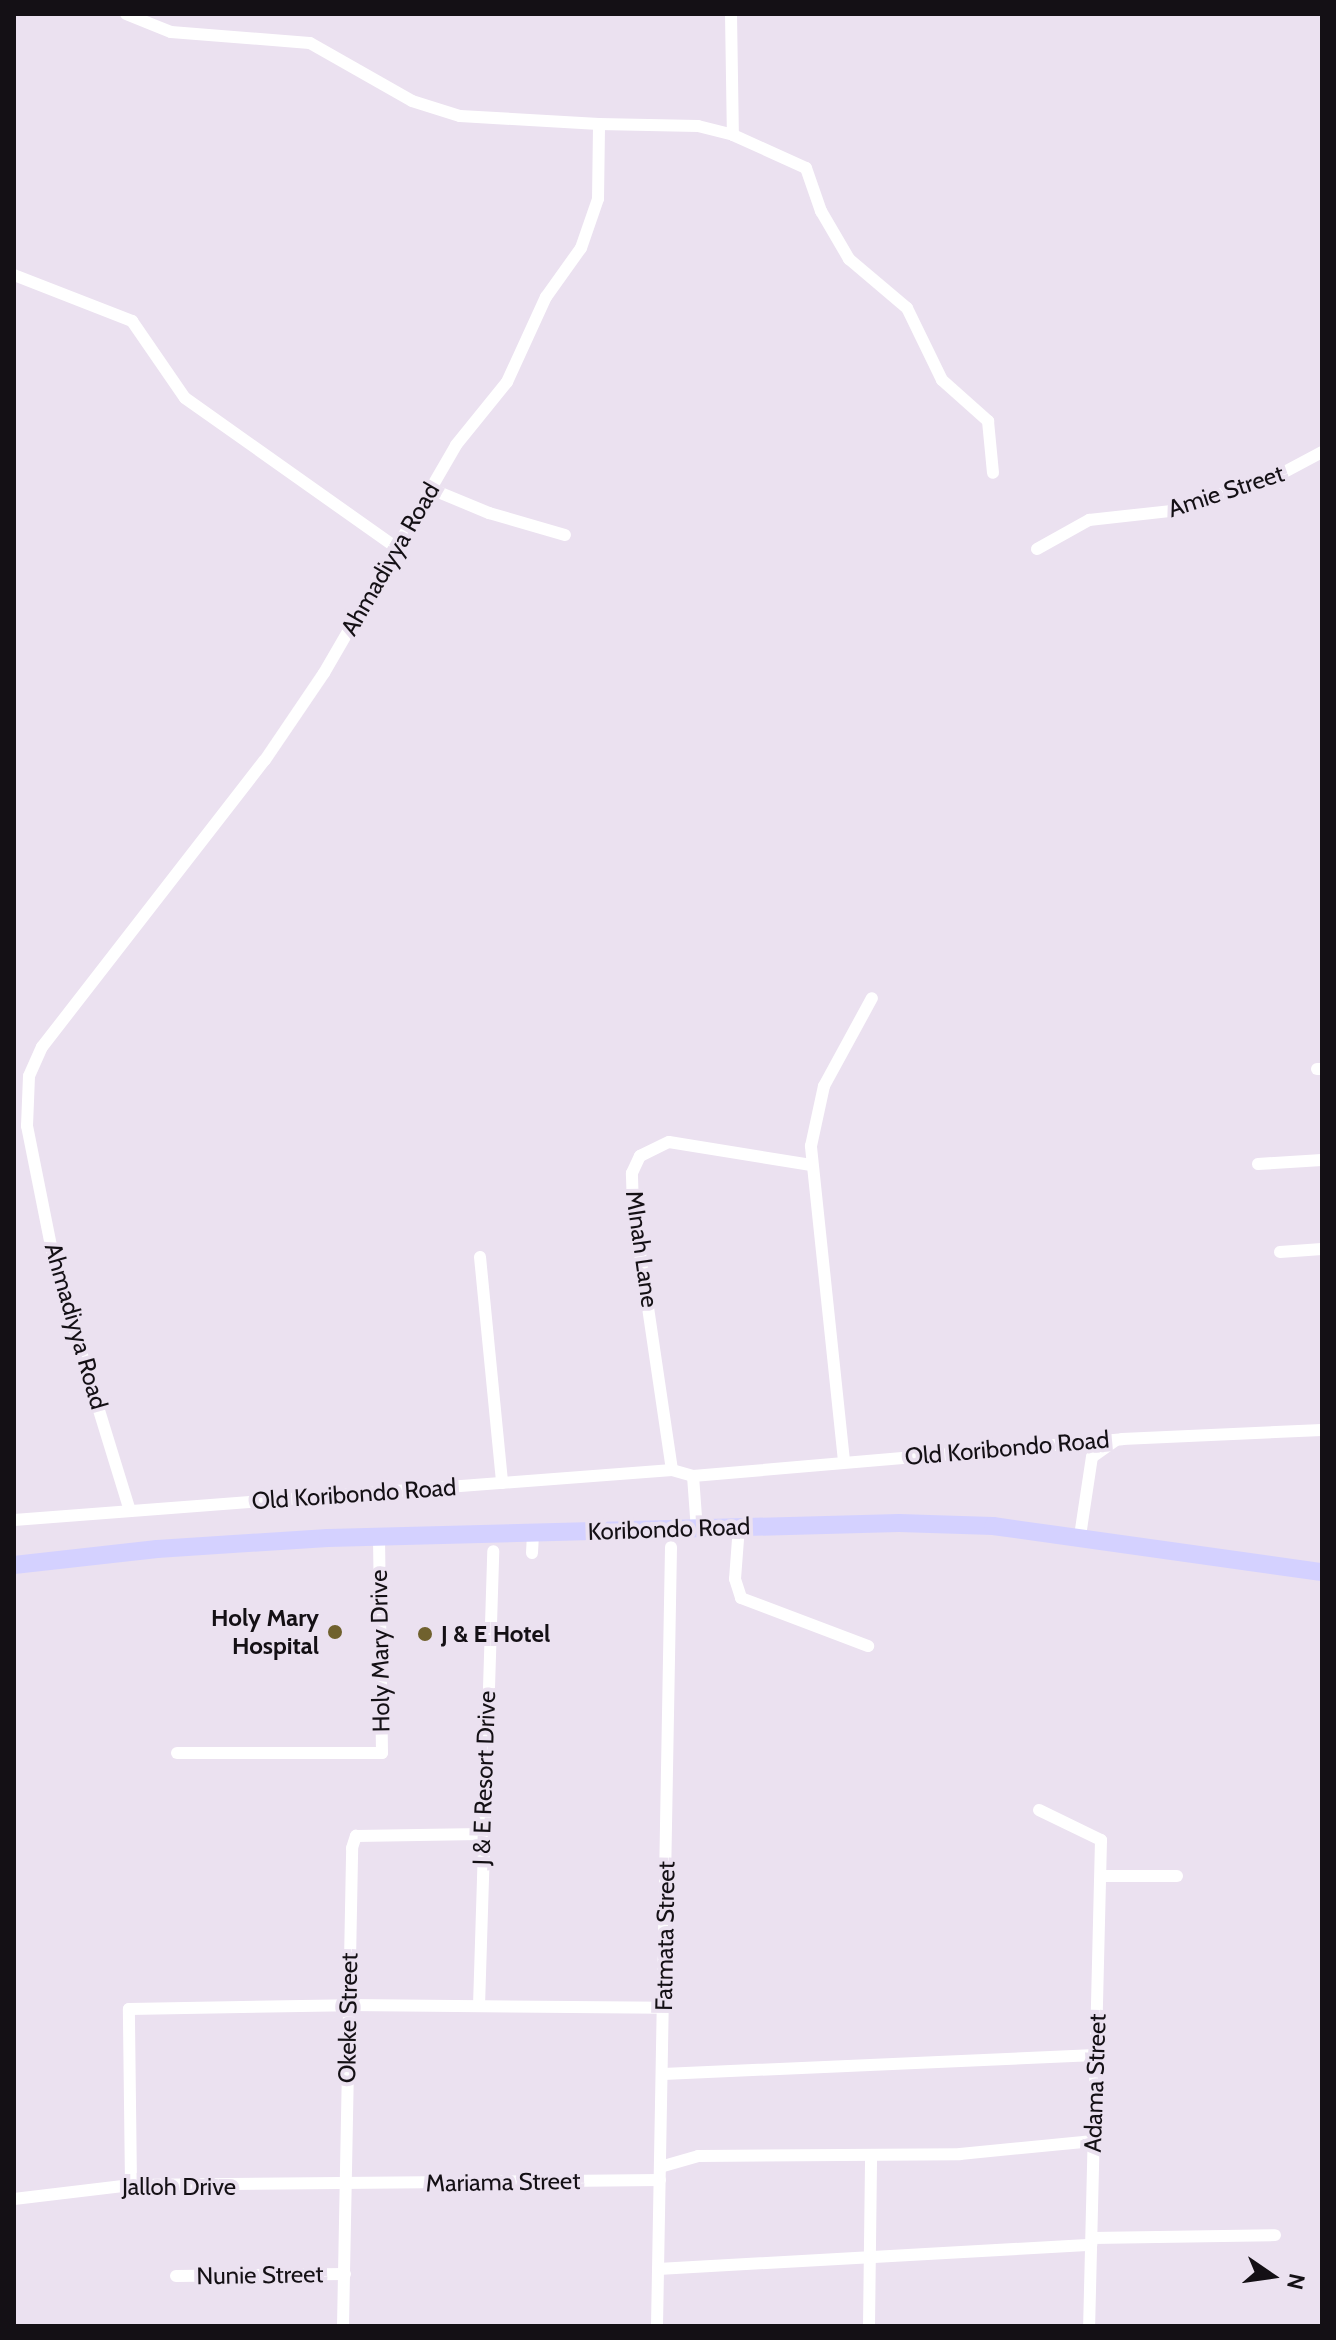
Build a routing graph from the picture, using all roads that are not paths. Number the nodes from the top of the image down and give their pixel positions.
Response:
1 (126, 14) edge
2 (731, 14) edge
3 (599, 124) junction
4 (733, 135) junction
5 (14, 275) edge
6 (1322, 452) edge
7 (993, 473) dead end
8 (431, 489) junction
9 (565, 535) dead end
10 (394, 546) junction
11 (1037, 549) dead end
12 (872, 998) dead end
13 (1322, 1160) edge
14 (1258, 1164) dead end
15 (811, 1165) junction
16 (1322, 1249) edge
17 (1280, 1252) dead end
18 (480, 1257) dead end
19 (1322, 1430) edge
20 (1122, 1439) junction
21 (844, 1461) junction
22 (672, 1470) junction
23 (693, 1476) junction
24 (502, 1483) junction
25 (130, 1511) junction
26 (14, 1520) edge
27 (739, 1526) junction
28 (697, 1530) junction
29 (533, 1533) junction
30 (1080, 1536) junction
31 (379, 1537) junction
32 (671, 1547) dead end
33 (493, 1551) dead end
34 (532, 1553) dead end
35 (14, 1565) edge
36 (1322, 1572) edge
37 (868, 1646) dead end
38 (177, 1753) dead end
39 (1039, 1810) dead end
40 (481, 1834) junction
41 (1101, 1876) junction
42 (1177, 1876) dead end
43 (348, 2005) junction
44 (479, 2006) junction
45 (664, 2008) junction
46 (1096, 2055) junction
47 (663, 2074) junction
48 (1093, 2141) junction
49 (871, 2157) junction
50 (660, 2174) junction
51 (131, 2185) junction
52 (345, 2185) junction
53 (14, 2199) edge
54 (1275, 2235) dead end
55 (1091, 2242) junction
56 (870, 2254) junction
57 (658, 2269) junction
58 (345, 2274) junction
59 (176, 2276) dead end
60 (343, 2326) edge
61 (657, 2326) edge
62 (869, 2326) edge
63 (1089, 2326) edge

1 - 3 street
2 - 4 street
3 - 4 street
3 - 8 street, Ahmadiyya Road
4 - 7 street
5 - 10 street
6 - 11 street, Amie Street
8 - 9 street
8 - 10 street, Ahmadiyya Road
10 - 25 street, Ahmadiyya Road
12 - 15 street
13 - 14 street
15 - 21 street
15 - 22 street, MInah Lane
16 - 17 street
18 - 24 street
19 - 20 street, Old Koribondo Road
20 - 21 street, Old Koribondo Road
20 - 30 street
21 - 23 street, Old Koribondo Road
22 - 23 street, Old Koribondo Road
22 - 24 street, Old Koribondo Road
23 - 28 street
24 - 25 street, Old Koribondo Road
25 - 26 street, Old Koribondo Road
27 - 28 highway, Koribondo Road
27 - 30 highway, Koribondo Road
27 - 37 street
28 - 29 highway, Koribondo Road
29 - 31 highway, Koribondo Road
29 - 34 street
30 - 36 highway, Koribondo Road
31 - 35 highway, Koribondo Road
31 - 38 street, Holy Mary Drive
32 - 45 street, Fatmata Street
33 - 40 street, J & E Resort Drive
39 - 41 street, Adama Street
40 - 43 street, Okeke Street
40 - 44 street, J & E Resort Drive
41 - 42 street
41 - 46 street, Adama Street
43 - 44 street
43 - 51 street
43 - 52 street, Okeke Street
44 - 45 street
45 - 47 street, Fatmata Street
46 - 47 street
46 - 48 street, Adama Street
47 - 50 street, Fatmata Street
48 - 49 street, Mariama Street
48 - 55 street, Adama Street
49 - 50 street, Mariama Street
49 - 56 street
50 - 52 street, Mariama Street
50 - 57 street, Fatmata Street
51 - 52 street, Jalloh Drive
51 - 53 street, Jalloh Drive
52 - 58 street, Okeke Street
54 - 55 street
55 - 56 street
55 - 63 street, Adama Street
56 - 57 street
56 - 62 street
57 - 61 street, Fatmata Street
58 - 59 street, Nunie Street
58 - 60 street, Okeke Street

